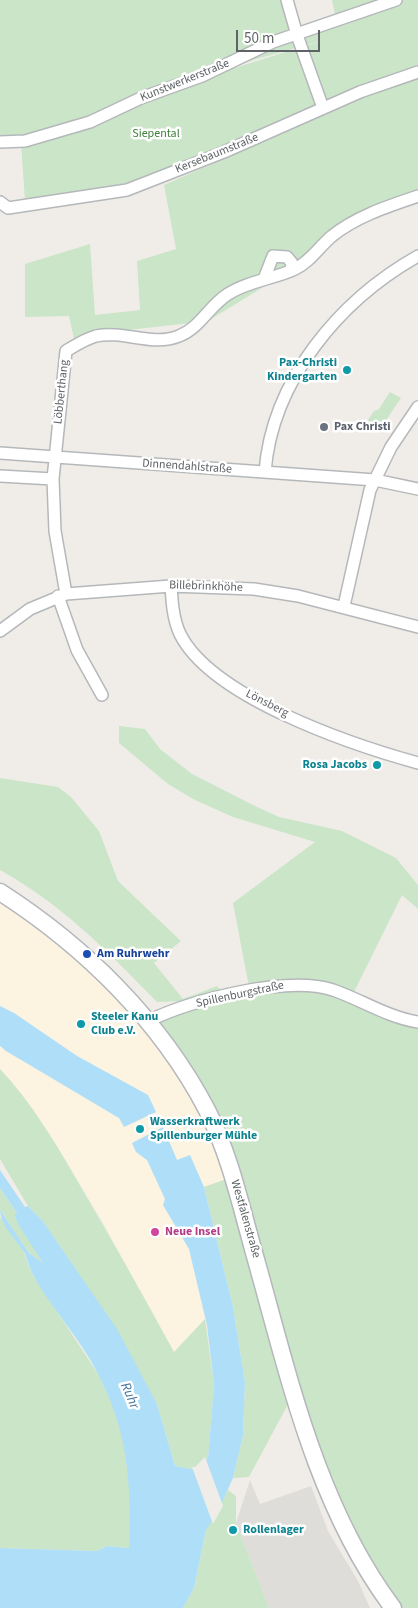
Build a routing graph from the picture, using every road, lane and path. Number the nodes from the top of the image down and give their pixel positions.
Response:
1 (287, 0) edge
2 (396, 0) edge
3 (297, 35) junction
4 (418, 72) edge
5 (323, 108) junction
6 (0, 142) edge
7 (418, 196) edge
8 (4, 205) edge
9 (0, 217) edge
10 (418, 256) edge
11 (291, 271) junction
12 (264, 279) junction
13 (418, 407) edge
14 (0, 453) edge
15 (55, 458) junction
16 (265, 472) junction
17 (0, 476) edge
18 (53, 479) junction
19 (375, 480) junction
20 (418, 489) edge
21 (171, 586) junction
22 (62, 595) junction
23 (344, 606) junction
24 (418, 626) edge
25 (0, 631) edge
26 (102, 695) dead end
27 (418, 763) edge
28 (0, 892) edge
29 (148, 1021) junction
30 (418, 1022) edge
31 (393, 1608) edge

1 - 3 street
2 - 3 street, Kunstwerkerstraße
3 - 5 street
3 - 6 street, Kunstwerkerstraße
4 - 5 street, Kersebaumstraße
5 - 8 street, Kersebaumstraße
7 - 11 street, Löbberthang
8 - 9 street, Kersebaumstraße
10 - 16 street
11 - 12 street, Löbberthang
11 - 12 street
12 - 15 street, Löbberthang
13 - 19 street
14 - 15 street, Dinnendahlstraße
15 - 16 street, Dinnendahlstraße
15 - 18 street, Löbberthang
16 - 19 street, Dinnendahlstraße
17 - 18 street
18 - 22 street, Löbberthang
19 - 20 street, Dinnendahlstraße
19 - 23 street
21 - 22 street, Billebrinkhöhe
21 - 23 street, Billebrinkhöhe
21 - 27 street, Lönsberg
22 - 25 street, Billebrinkhöhe
22 - 26 street, Löbberthang
23 - 24 street, Billebrinkhöhe
28 - 29 main road, Westfalenstraße
29 - 30 street, Spillenburgstraße
29 - 31 main road, Westfalenstraße

